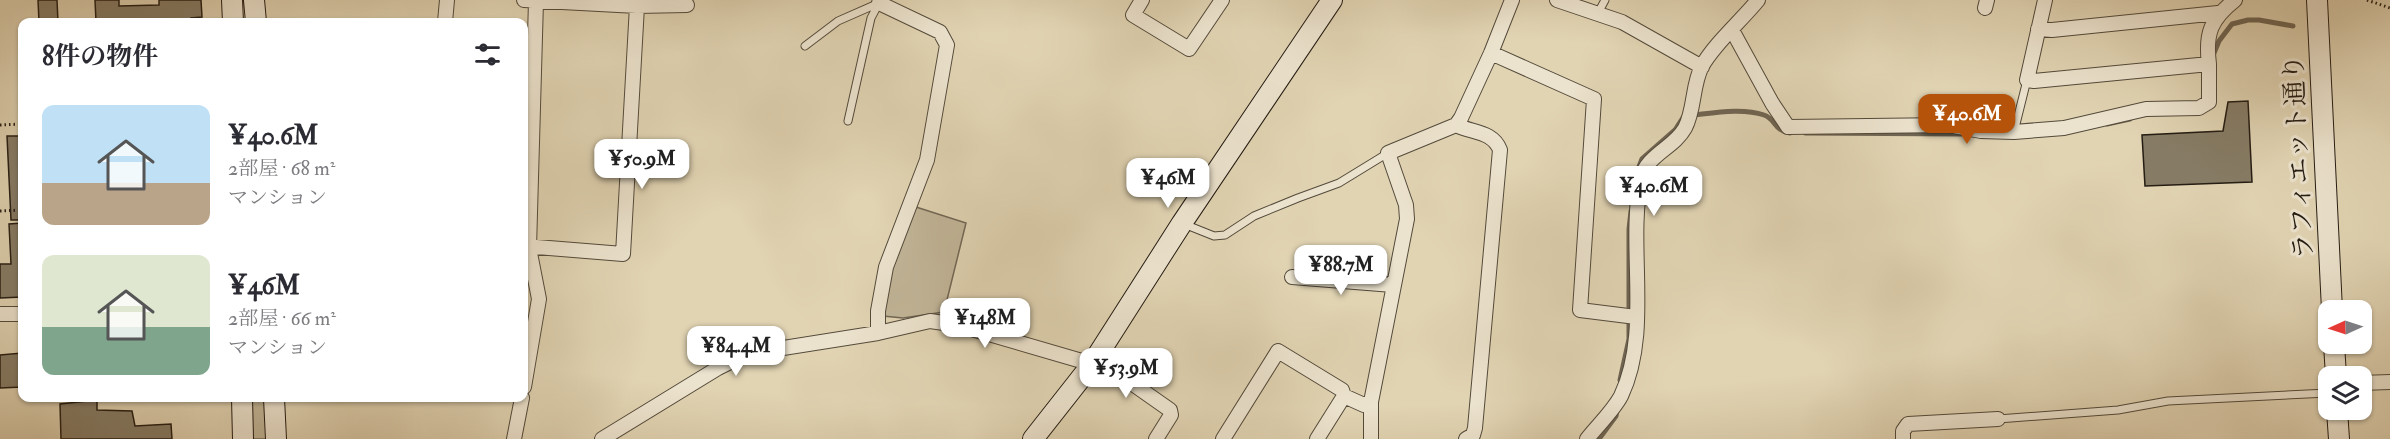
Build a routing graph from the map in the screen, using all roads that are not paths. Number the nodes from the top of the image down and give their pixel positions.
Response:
1 (232, 0) edge
2 (254, 0) edge
3 (447, 0) edge
4 (524, 0) edge
5 (1142, 0) edge
6 (1222, 0) edge
7 (1332, 0) edge
8 (1512, 0) edge
9 (1557, 0) edge
10 (1605, 0) edge
11 (1758, 0) edge
12 (2045, 0) edge
13 (2235, 0) edge
14 (2317, 0) edge
15 (536, 1) edge
16 (579, 1) edge
17 (879, 1) edge
18 (687, 4) dead end
19 (637, 6) junction
20 (1598, 13) junction
21 (2218, 13) junction
22 (233, 18) edge
23 (256, 18) edge
24 (445, 18) edge
25 (2038, 29) junction
26 (1732, 30) junction
27 (805, 46) dead end
28 (1491, 53) junction
29 (2209, 64) junction
30 (1702, 67) junction
31 (2027, 80) junction
32 (849, 121) dead end
33 (1456, 124) junction
34 (2014, 132) junction
35 (1388, 153) junction
36 (528, 198) edge
37 (1182, 223) junction
38 (528, 247) edge
39 (528, 255) edge
40 (1292, 277) dead end
41 (1393, 285) junction
42 (2332, 300) edge
43 (0, 314) edge
44 (18, 314) edge
45 (1635, 317) junction
46 (878, 333) junction
47 (1094, 361) junction
48 (528, 364) edge
49 (2390, 382) edge
50 (2372, 383) edge
51 (2318, 394) edge
52 (1344, 396) junction
53 (242, 402) edge
54 (274, 402) edge
55 (521, 402) edge
56 (1371, 402) junction
57 (1998, 418) joint
58 (2338, 420) edge
59 (243, 439) edge
60 (276, 439) edge
61 (514, 439) edge
62 (602, 439) edge
63 (1034, 439) edge
64 (1156, 439) edge
65 (1223, 439) edge
66 (1317, 439) edge
67 (1371, 439) edge
68 (1466, 439) edge
69 (1587, 439) edge
70 (1904, 439) edge
71 (2339, 439) edge

1 - 22 street
2 - 23 street
3 - 24 street
4 - 15 street
5 - 6 street
7 - 37 street
8 - 28 street
9 - 20 street
10 - 20 lane
11 - 26 street
12 - 25 street
13 - 21 street
14 - 42 street, ラフィエット通り
15 - 16 street
15 - 36 street
16 - 19 street
17 - 27 lane
17 - 32 lane
17 - 46 street
18 - 19 street
19 - 38 street
20 - 30 street
21 - 25 street
21 - 29 street
25 - 31 street
26 - 30 street
26 - 34 street
28 - 33 street
28 - 45 street
29 - 31 street
29 - 34 street
30 - 45 street
31 - 34 lane
33 - 35 street
33 - 68 street
35 - 37 lane
35 - 41 street
37 - 47 street
39 - 48 street
40 - 41 street
41 - 56 street
43 - 44 street
45 - 69 street
46 - 47 street
46 - 62 street
47 - 63 street
47 - 64 street
49 - 50 street
51 - 57 lane
52 - 56 street
52 - 65 street
52 - 66 street
53 - 59 street
54 - 60 street
55 - 61 street
56 - 67 street
57 - 70 street
58 - 71 street

